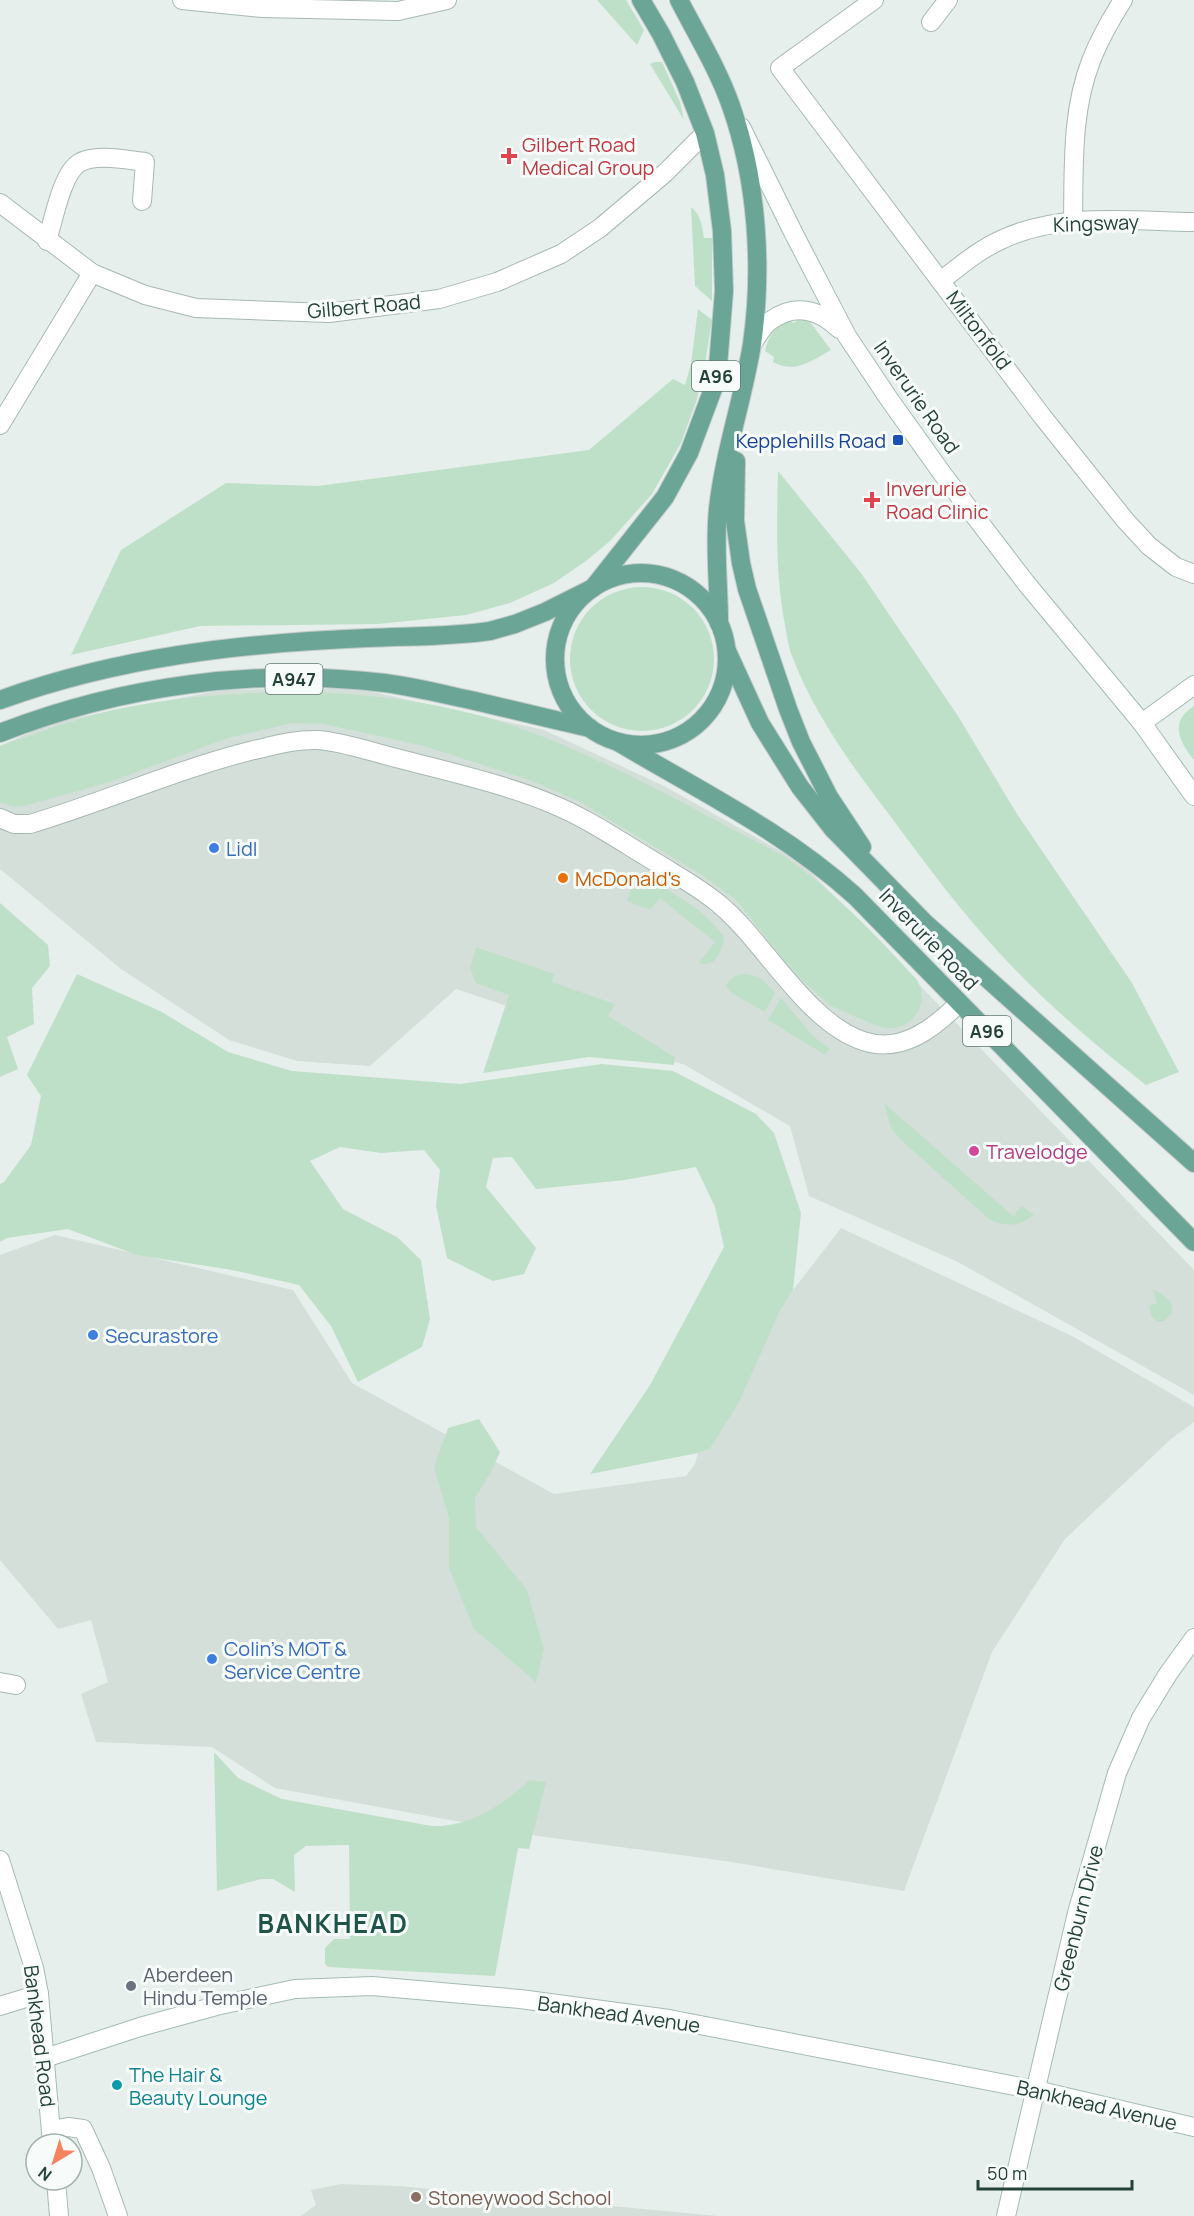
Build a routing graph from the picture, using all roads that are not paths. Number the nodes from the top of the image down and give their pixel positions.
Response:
1 (182, 0) edge
2 (447, 0) edge
3 (641, 0) edge
4 (679, 0) edge
5 (874, 0) edge
6 (948, 0) edge
7 (1123, 0) edge
8 (931, 22) dead end
9 (731, 107) junction
10 (705, 133) junction
11 (142, 201) dead end
12 (0, 203) edge
13 (1073, 221) junction
14 (1194, 222) edge
15 (47, 241) junction
16 (92, 273) junction
17 (942, 280) junction
18 (847, 336) junction
19 (752, 344) junction
20 (743, 391) junction
21 (0, 425) edge
22 (1194, 574) edge
23 (593, 588) junction
24 (719, 623) junction
25 (727, 651) junction
26 (1194, 685) edge
27 (0, 700) edge
28 (1142, 723) junction
29 (590, 728) junction
30 (0, 733) edge
31 (618, 742) junction
32 (1194, 796) edge
33 (0, 818) edge
34 (880, 877) junction
35 (960, 1003) junction
36 (1194, 1163) edge
37 (1194, 1242) edge
38 (1194, 1638) edge
39 (0, 1860) edge
40 (39, 1994) junction
41 (0, 2006) edge
42 (45, 2058) junction
43 (1036, 2090) junction
44 (1194, 2127) edge
45 (52, 2132) edge
46 (60, 2132) edge
47 (57, 2192) edge
48 (59, 2216) edge
49 (118, 2216) edge
50 (1006, 2216) edge

1 - 2 street
3 - 10 main road, A96
4 - 9 main road, A96
5 - 17 street, Miltonfold
6 - 8 street
7 - 13 street
9 - 18 street, Inverurie Road
9 - 19 main road, A96
10 - 16 street, Gilbert Road
10 - 23 main road, A96
11 - 15 street
12 - 15 street, Gilbert Road
13 - 14 street, Kingsway
13 - 17 street, Kingsway
15 - 16 street, Gilbert Road
16 - 21 street
17 - 22 street, Miltonfold
18 - 19 street, Inverurie Road
18 - 28 street, Inverurie Road
19 - 20 main road, A96
20 - 24 main road, A96
20 - 34 main road, A96
23 - 24 main road, A96
23 - 27 main road, A947
23 - 29 main road, A96
24 - 25 main road, A96
25 - 31 main road, A96
25 - 34 main road, Inverurie Road / A96
26 - 28 street
28 - 32 street, Inverurie Road
29 - 30 main road, A947
29 - 31 main road, A96
31 - 35 main road, Inverurie Road / A96
33 - 35 street
34 - 36 main road, Inverurie Road / A96
35 - 37 main road, Inverurie Road / A96
38 - 43 street, Greenburn Drive
39 - 40 street, Bankhead Road
40 - 41 street
40 - 42 street, Bankhead Road
42 - 43 street, Bankhead Avenue
42 - 45 street, Bankhead Road
43 - 44 street, Bankhead Avenue
43 - 50 street, Greenburn Drive
46 - 49 street
47 - 48 street

